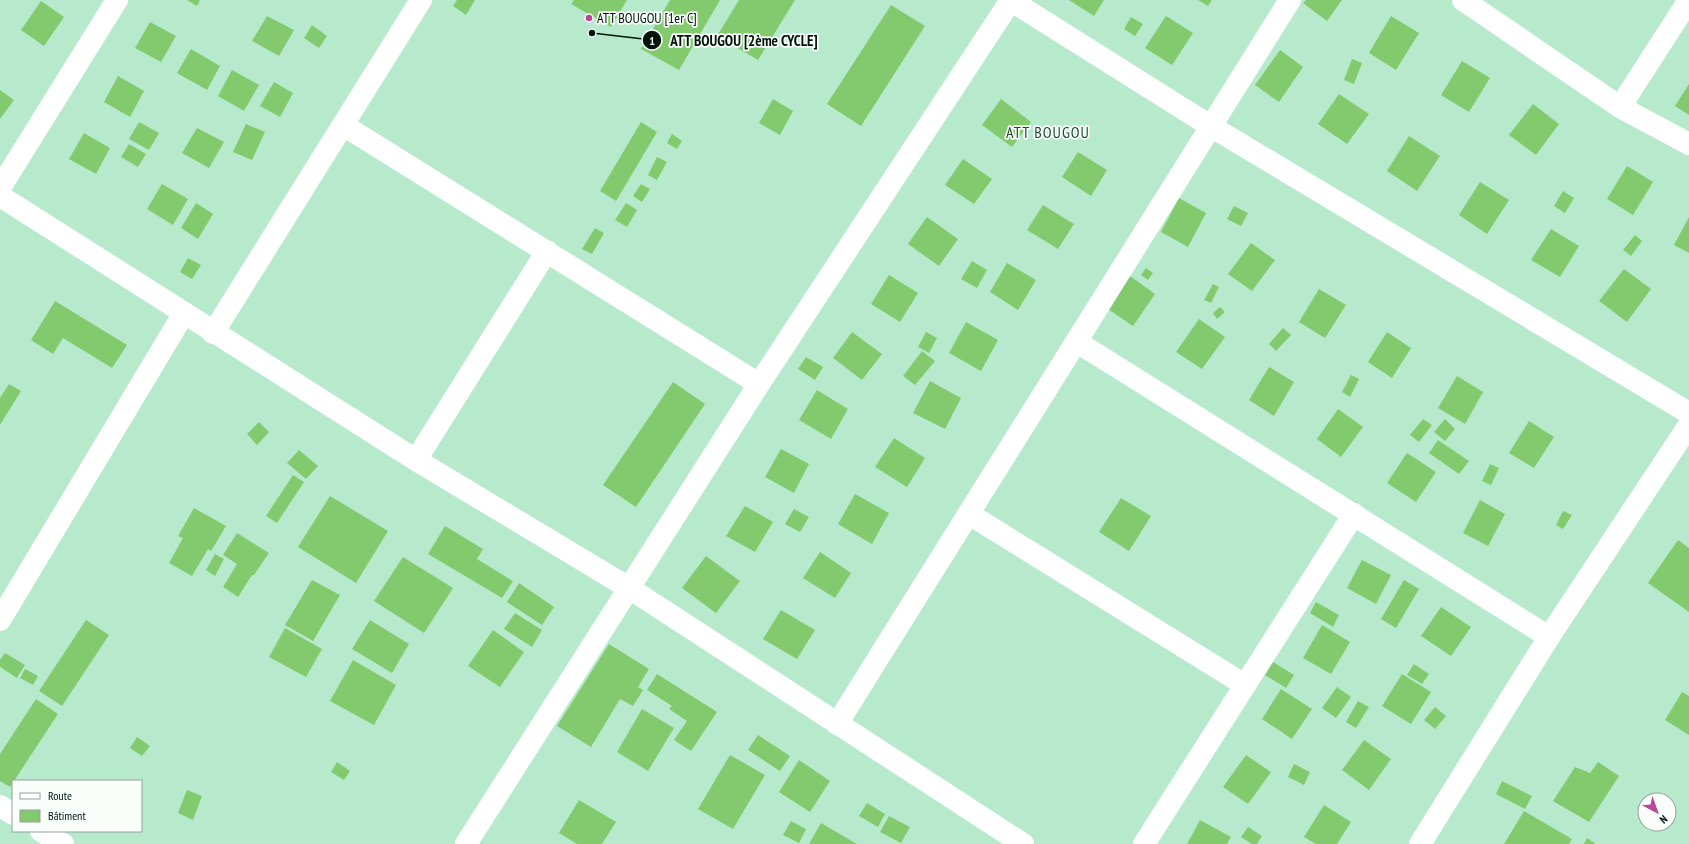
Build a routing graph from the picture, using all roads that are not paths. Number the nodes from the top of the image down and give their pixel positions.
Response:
1 (117, 0) edge
2 (421, 0) edge
3 (1011, 0) edge
4 (1290, 0) edge
5 (1463, 0) edge
6 (1689, 0) edge
7 (1620, 107) junction
8 (343, 124) junction
9 (1212, 127) junction
10 (1689, 144) edge
11 (0, 188) edge
12 (0, 196) edge
13 (547, 250) junction
14 (184, 313) junction
15 (213, 333) junction
16 (1077, 342) junction
17 (759, 384) junction
18 (1689, 413) edge
19 (1689, 426) edge
20 (416, 460) junction
21 (969, 514) junction
22 (1354, 514) junction
23 (628, 588) junction
24 (0, 620) edge
25 (1548, 637) junction
26 (1245, 685) junction
27 (837, 724) junction
28 (0, 806) edge
29 (12, 813) edge
30 (43, 832) edge
31 (62, 844) edge
32 (466, 844) edge
33 (1023, 844) edge
34 (1144, 844) edge
35 (1420, 844) edge

1 - 11 street
2 - 8 street
3 - 9 street
3 - 17 street
4 - 9 street
5 - 7 street
6 - 7 street
7 - 10 street
8 - 13 street
8 - 15 street
9 - 16 street
9 - 18 street
12 - 14 street
13 - 17 street
13 - 20 street
14 - 15 street
14 - 24 street
15 - 20 street
16 - 21 street
16 - 22 street
17 - 23 street
19 - 25 street
20 - 23 street
21 - 26 street
21 - 27 street
22 - 25 street
22 - 26 street
23 - 27 street
23 - 32 street
25 - 35 street
26 - 34 street
27 - 33 street
28 - 29 street
30 - 31 street

